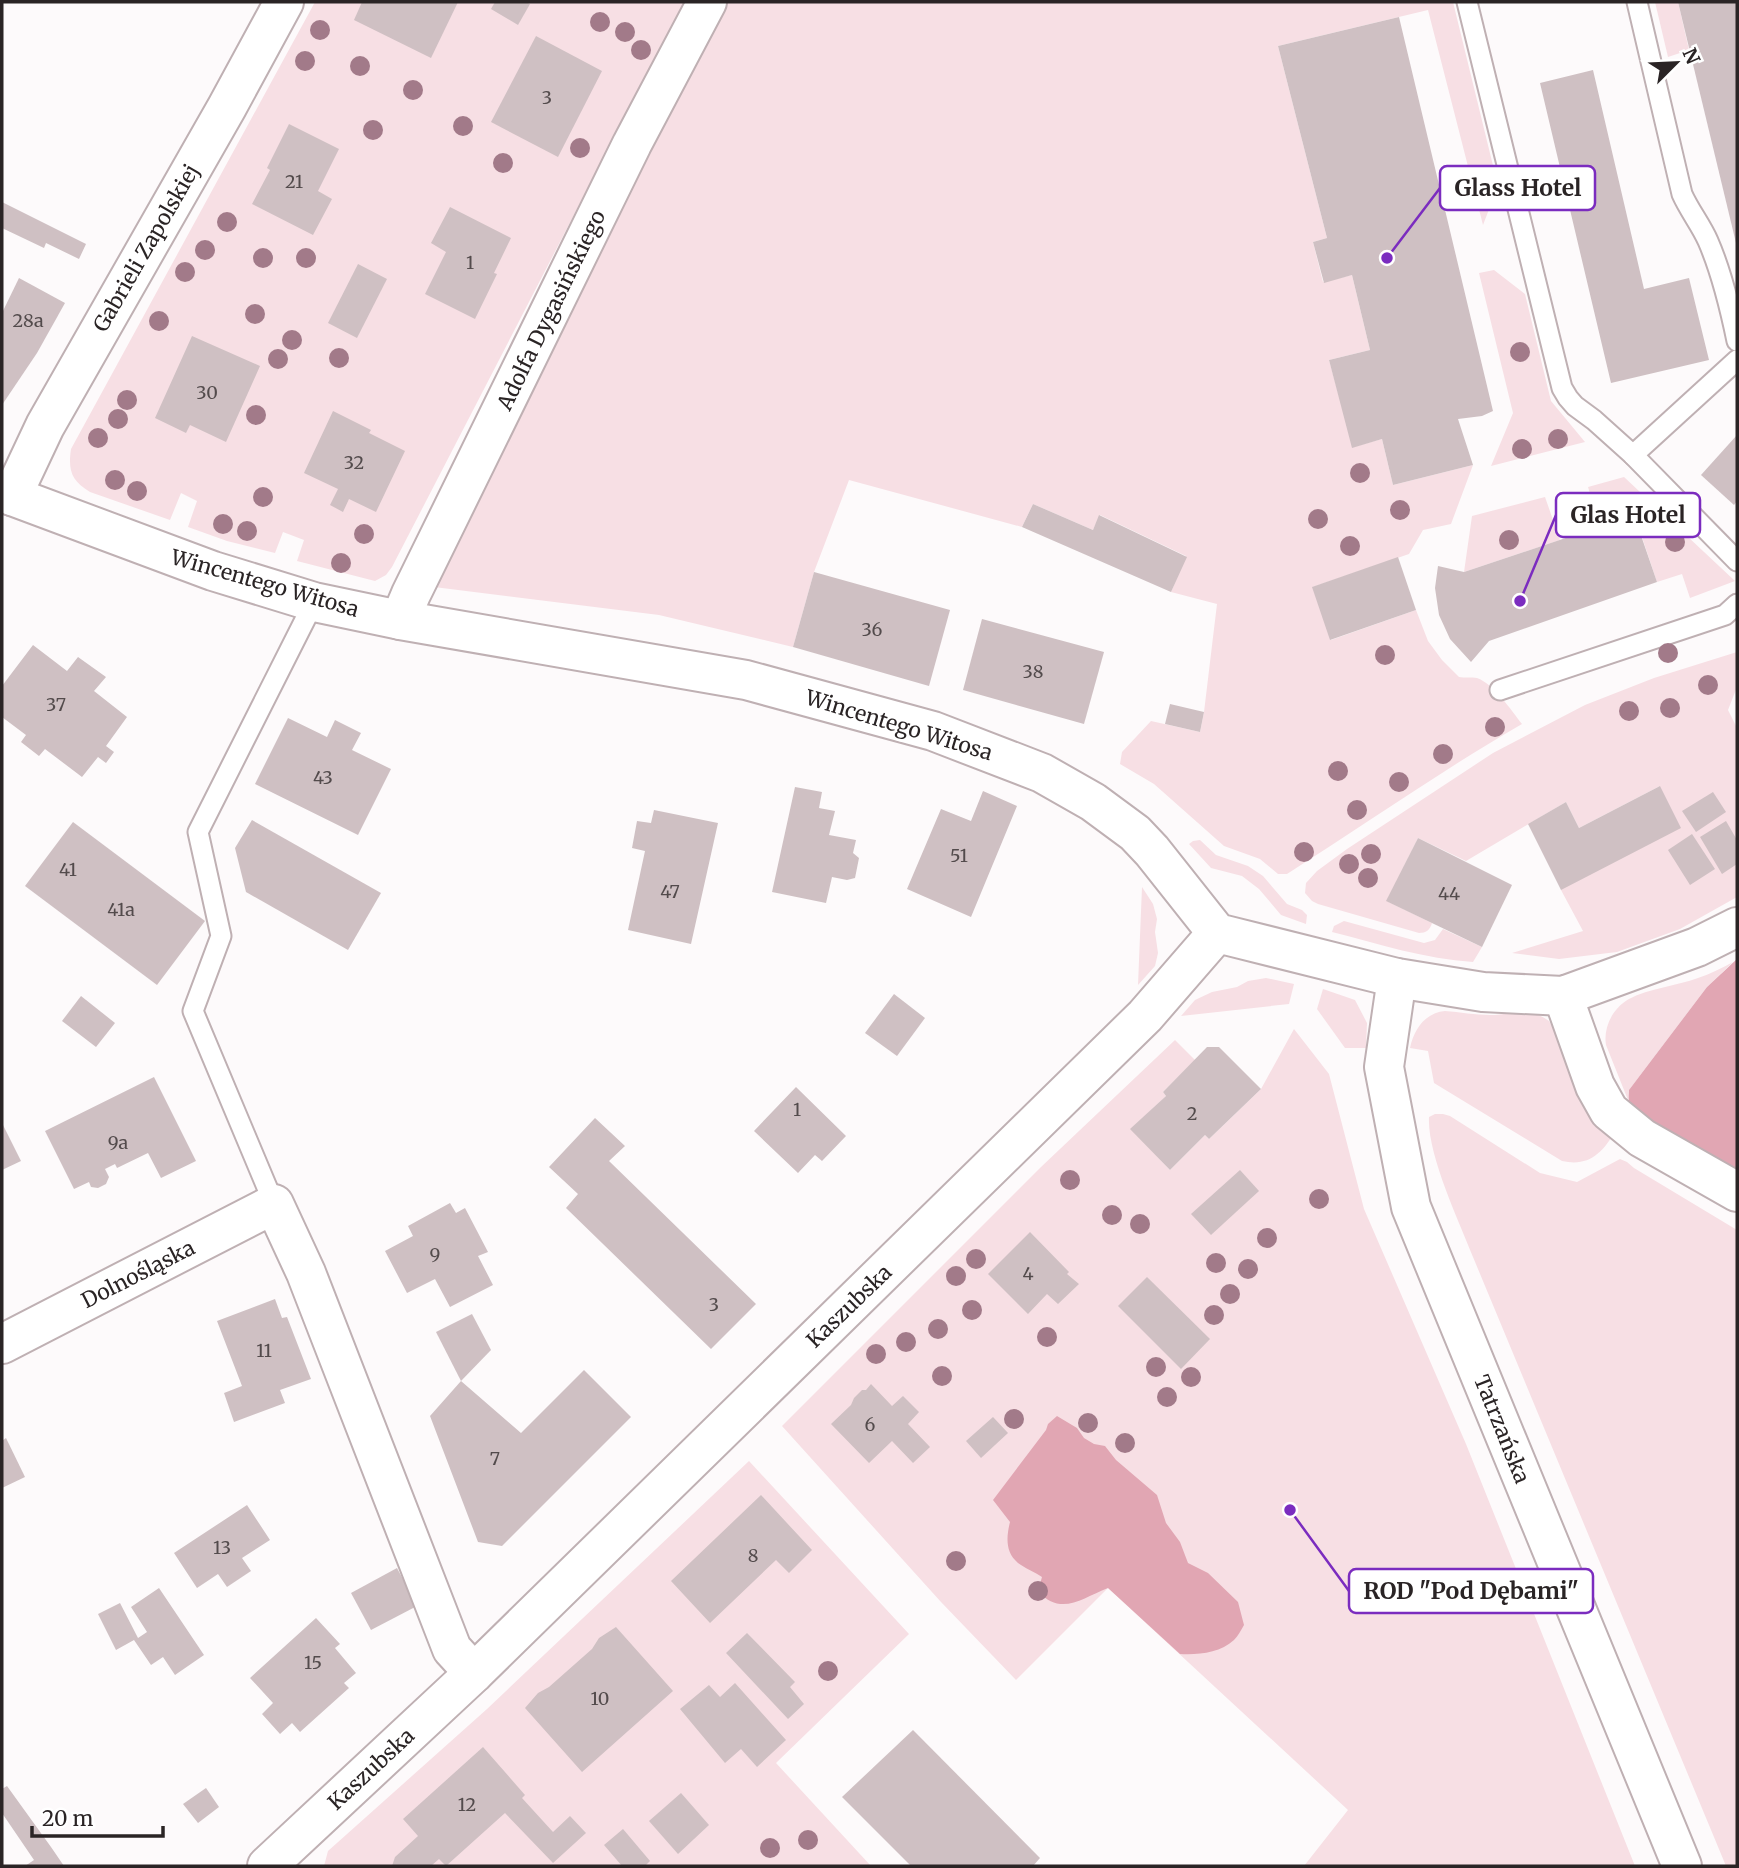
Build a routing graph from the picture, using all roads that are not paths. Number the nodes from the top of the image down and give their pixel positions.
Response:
1 (284, 2) edge
2 (707, 2) edge
3 (1467, 2) edge
4 (1637, 2) edge
5 (1737, 341) edge
6 (1737, 360) edge
7 (1633, 455) junction
8 (7, 493) edge
9 (1737, 561) edge
10 (314, 602) junction
11 (1737, 604) edge
12 (400, 620) junction
13 (1500, 690) dead end
14 (1737, 927) edge
15 (1217, 933) junction
16 (1397, 978) junction
17 (1563, 996) junction
18 (1737, 1192) edge
19 (274, 1204) junction
20 (2, 1344) edge
21 (474, 1673) junction
22 (270, 1865) edge
23 (1682, 1866) edge

1 - 8 street, Gabrieli Zapolskiej
2 - 12 street, Adolfa Dygasińskiego
3 - 7 lane
4 - 5 lane
6 - 7 lane
7 - 9 lane
8 - 10 street, Wincentego Witosa
10 - 12 street, Wincentego Witosa
10 - 19 lane
11 - 13 lane
12 - 15 street, Wincentego Witosa
14 - 17 street
15 - 16 street
15 - 21 street, Kaszubska
16 - 17 street
16 - 23 street, Tatrzańska
17 - 18 street
19 - 20 street, Dolnośląska
19 - 21 street
21 - 22 street, Kaszubska

